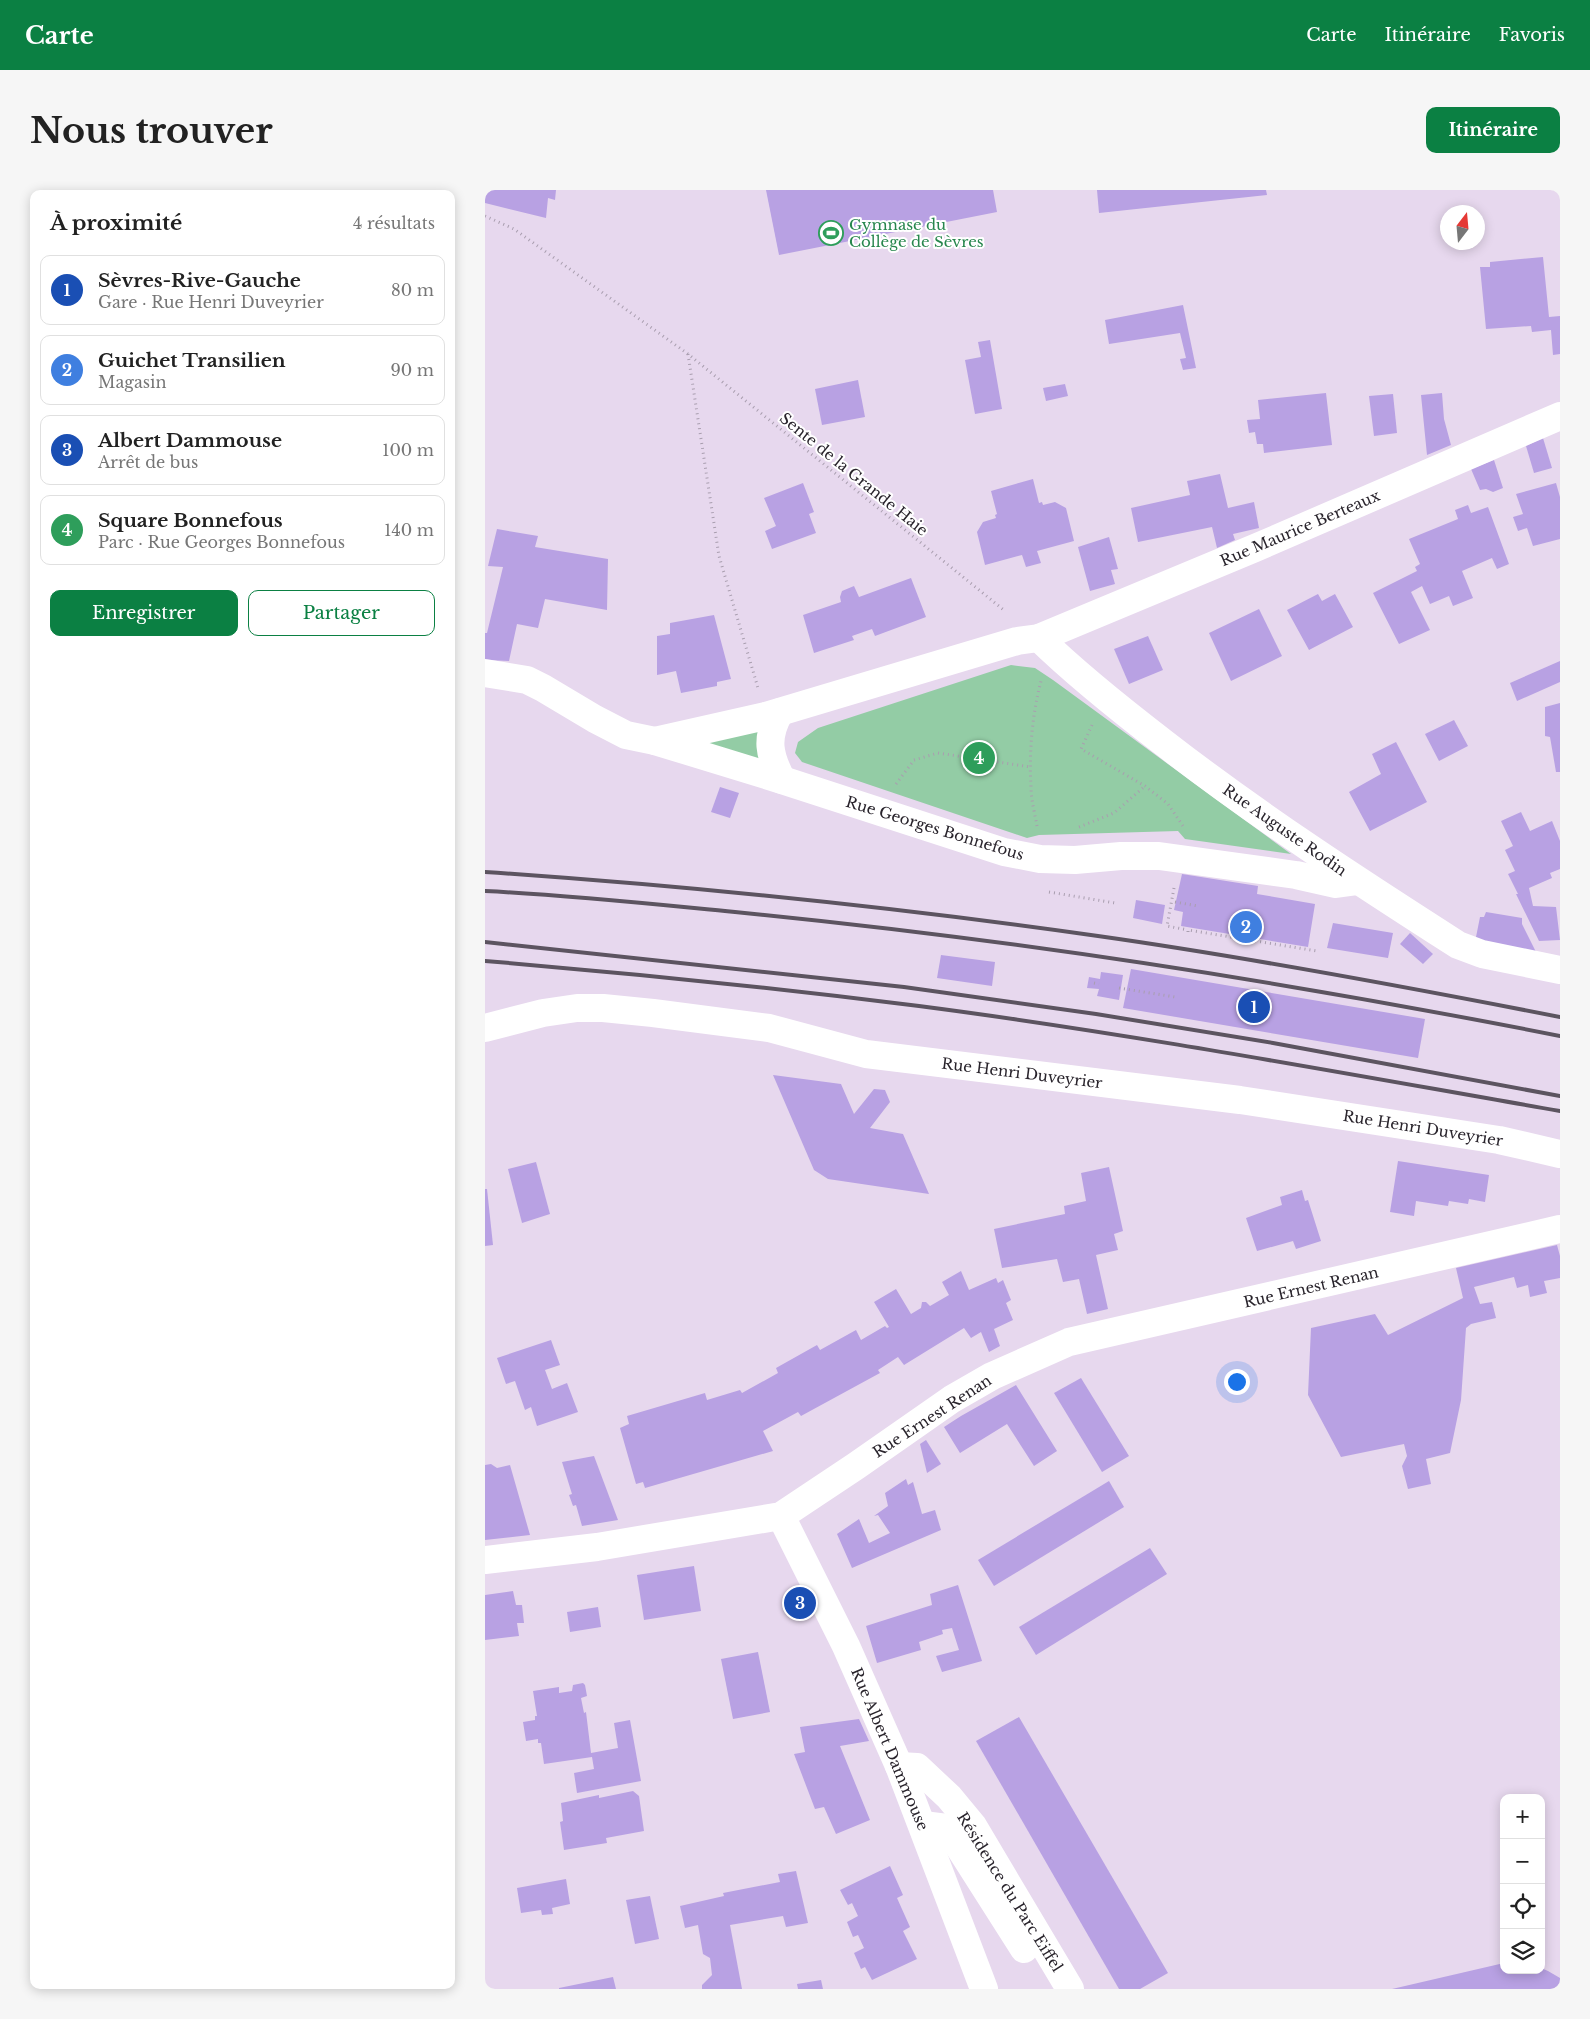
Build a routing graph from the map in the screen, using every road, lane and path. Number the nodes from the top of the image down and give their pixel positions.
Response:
1 (485, 216) edge
2 (688, 354) junction
3 (1560, 416) edge
4 (1007, 612) dead end
5 (1039, 638) junction
6 (485, 673) edge
7 (1039, 689) dead end
8 (773, 714) junction
9 (1094, 721) dead end
10 (655, 741) junction
11 (1031, 767) junction
12 (781, 780) junction
13 (1145, 786) junction
14 (876, 810) junction
15 (1113, 813) dead end
16 (1039, 835) dead end
17 (1194, 861) junction
18 (1358, 881) junction
19 (1043, 892) dead end
20 (1175, 902) dead end
21 (1115, 903) dead end
22 (1198, 906) dead end
23 (1317, 953) dead end
24 (1560, 970) edge
25 (1094, 983) dead end
26 (1099, 984) dead end
27 (1119, 988) dead end
28 (1175, 997) dead end
29 (485, 1028) edge
30 (1560, 1154) edge
31 (1560, 1229) edge
32 (781, 1516) junction
33 (485, 1560) edge
34 (899, 1766) junction
35 (923, 1825) junction
36 (980, 1988) edge
37 (1048, 1989) edge
38 (1070, 1989) edge

1 - 2 path, Sente de la Grande Haie
2 - 4 path, Sente de la Grande Haie
2 - 8 path
3 - 5 street, Rue Maurice Berteaux
5 - 8 street, Rue Georges Bonnefous
5 - 18 street, Rue Auguste Rodin
6 - 10 street, Rue Georges Bonnefous
7 - 11 path
8 - 10 street, Rue Georges Bonnefous
8 - 12 street
9 - 13 path
10 - 12 street, Rue Georges Bonnefous
11 - 14 path
11 - 16 path
12 - 14 street, Rue Georges Bonnefous
13 - 15 path
13 - 17 path
14 - 17 street, Rue Georges Bonnefous
17 - 18 street, Rue Georges Bonnefous
17 - 23 path
18 - 24 street, Rue Auguste Rodin
19 - 21 path
20 - 22 path
25 - 26 path
27 - 28 path
29 - 30 street, Rue Henri Duveyrier
31 - 32 street, Rue Ernest Renan
32 - 33 street, Rue Ernest Renan
32 - 34 street, Rue Albert Dammouse
34 - 35 street, Rue Albert Dammouse
34 - 38 street, Résidence du Parc Eiffel
35 - 36 street, Rue Albert Dammouse
35 - 37 street, Résidence du Parc Eiffel

